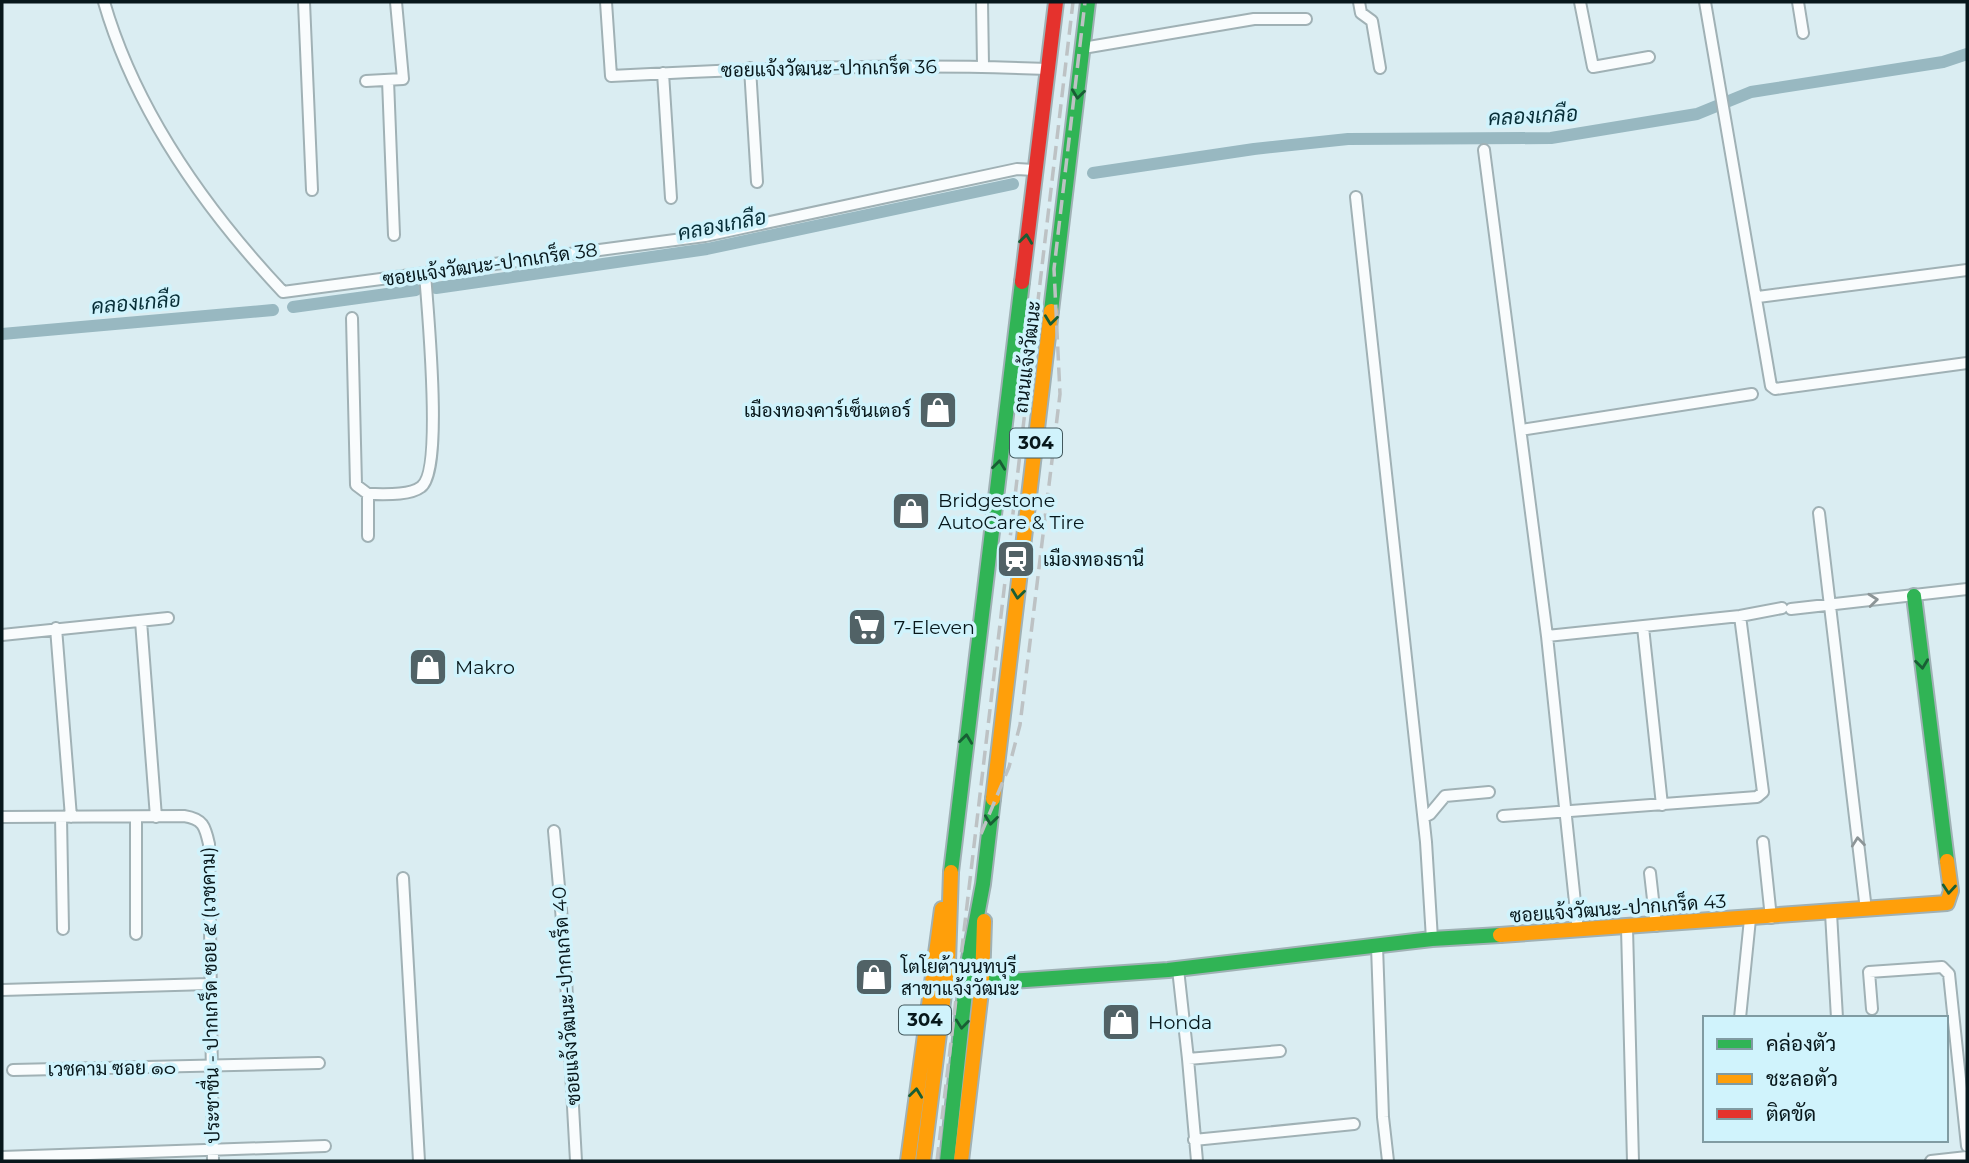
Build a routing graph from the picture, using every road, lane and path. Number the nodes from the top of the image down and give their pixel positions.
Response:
1 (104, 2) edge
2 (304, 2) edge
3 (396, 2) edge
4 (606, 2) edge
5 (982, 2) edge
6 (1056, 2) edge
7 (1088, 2) edge
8 (1580, 2) edge
9 (1705, 2) edge
10 (1798, 2) edge
11 (1360, 8) edge
12 (1306, 19) dead end
13 (1803, 33) dead end
14 (1083, 47) junction
15 (1649, 57) dead end
16 (983, 65) junction
17 (750, 68) junction
18 (1380, 68) dead end
19 (1048, 69) junction
20 (663, 73) junction
21 (388, 80) junction
22 (366, 81) dead end
23 (1484, 150) dead end
24 (1034, 170) junction
25 (757, 182) dead end
26 (312, 190) dead end
27 (1356, 197) dead end
28 (671, 198) dead end
29 (394, 234) dead end
30 (1967, 270) edge
31 (425, 273) junction
32 (1758, 297) junction
33 (352, 318) dead end
34 (1967, 363) edge
35 (1752, 394) dead end
36 (1521, 430) junction
37 (368, 494) junction
38 (1819, 513) dead end
39 (368, 536) dead end
40 (1967, 589) edge
41 (1914, 596) junction
42 (1831, 605) junction
43 (1740, 616) junction
44 (168, 618) dead end
45 (142, 621) junction
46 (1643, 627) junction
47 (56, 628) junction
48 (2, 635) edge
49 (1547, 636) junction
50 (1489, 792) dead end
51 (1662, 805) junction
52 (1566, 811) junction
53 (1503, 816) dead end
54 (2, 817) edge
55 (66, 817) junction
56 (136, 817) junction
57 (156, 817) junction
58 (1423, 817) junction
59 (554, 831) dead end
60 (1763, 842) dead end
61 (1650, 873) dead end
62 (403, 878) dead end
63 (950, 880) junction
64 (983, 884) junction
65 (1866, 910) junction
66 (1831, 913) junction
67 (1771, 918) junction
68 (1750, 919) junction
69 (1656, 926) junction
70 (1627, 928) junction
71 (63, 929) dead end
72 (1578, 930) junction
73 (136, 934) dead end
74 (1432, 939) junction
75 (1377, 946) junction
76 (1178, 969) junction
77 (982, 983) junction
78 (209, 984) junction
79 (2, 990) edge
80 (1872, 1009) dead end
81 (1740, 1016) edge
82 (1837, 1016) edge
83 (1280, 1051) dead end
84 (1188, 1059) junction
85 (319, 1063) dead end
86 (210, 1066) junction
87 (13, 1070) dead end
88 (1354, 1124) dead end
89 (1194, 1140) junction
90 (325, 1146) dead end
91 (1967, 1146) edge
92 (212, 1149) junction
93 (2, 1157) edge
94 (1967, 1157) edge
95 (213, 1161) edge
96 (419, 1161) edge
97 (576, 1161) edge
98 (908, 1161) edge
99 (923, 1161) edge
100 (947, 1161) edge
101 (961, 1161) edge
102 (1197, 1161) edge
103 (1388, 1161) edge
104 (1633, 1161) edge
105 (1931, 1161) edge

1 - 31 street, ซอยแจ้งวัฒนะ-ปากเกร็ด 38
2 - 26 street
3 - 21 street
4 - 20 street, ซอยแจ้งวัฒนะ-ปากเกร็ด 36
5 - 16 street
6 - 19 main road, ถนนแจ้งวัฒนะ / 304
7 - 14 main road, ถนนแจ้งวัฒนะ / 304
8 - 15 street
9 - 32 street
10 - 13 street
11 - 18 street
12 - 14 street
14 -> 64 main road, ถนนแจ้งวัฒนะ / 304
16 - 17 street, ซอยแจ้งวัฒนะ-ปากเกร็ด 36
16 - 19 street, ซอยแจ้งวัฒนะ-ปากเกร็ด 36
17 - 20 street, ซอยแจ้งวัฒนะ-ปากเกร็ด 36
17 - 25 street
19 - 24 main road, ถนนแจ้งวัฒนะ / 304
20 - 28 street
21 - 22 street
21 - 29 street
23 - 36 street
24 - 31 street, ซอยแจ้งวัฒนะ-ปากเกร็ด 38
63 -> 24 main road, ถนนแจ้งวัฒนะ / 304
27 - 58 street
30 - 32 street
31 - 37 street
32 - 34 street
33 - 37 street
35 - 36 street
36 - 49 street
37 - 39 street
38 - 42 street
40 - 41 street
42 -> 41 street
41 -> 65 main road, ซอยแจ้งวัฒนะ-ปากเกร็ด 43
42 - 43 street
65 -> 42 street
43 - 46 street
43 - 51 street
44 - 45 street
45 - 47 street
45 - 57 street
46 - 49 street
46 - 51 street
47 - 48 street
47 - 55 street
49 - 52 street
50 - 58 street
51 - 52 street
52 - 53 street
52 - 72 street
54 - 55 street, ประชาชื่น - ปากเกร็ด ซอย ๕ (เวชคาม)
55 - 56 street, ประชาชื่น - ปากเกร็ด ซอย ๕ (เวชคาม)
55 - 71 street
56 - 57 street, ประชาชื่น - ปากเกร็ด ซอย ๕ (เวชคาม)
56 - 73 street
57 - 78 street, ประชาชื่น - ปากเกร็ด ซอย ๕ (เวชคาม)
58 - 74 street
59 - 97 street, ซอยแจ้งวัฒนะ-ปากเกร็ด 40
60 - 67 street
61 - 69 street
62 - 96 street
98 -> 63 main road, ถนนแจ้งวัฒนะ / 304
63 - 99 main road, ถนนแจ้งวัฒนะ / 304
64 - 77 main road, ถนนแจ้งวัฒนะ / 304
64 -> 100 main road, ถนนแจ้งวัฒนะ / 304
65 - 66 main road, ซอยแจ้งวัฒนะ-ปากเกร็ด 43
66 - 67 main road, ซอยแจ้งวัฒนะ-ปากเกร็ด 43
66 - 82 street
67 - 68 main road, ซอยแจ้งวัฒนะ-ปากเกร็ด 43
68 - 69 main road, ซอยแจ้งวัฒนะ-ปากเกร็ด 43
68 - 81 street
69 - 70 main road, ซอยแจ้งวัฒนะ-ปากเกร็ด 43
70 - 72 main road, ซอยแจ้งวัฒนะ-ปากเกร็ด 43
70 - 104 street
72 - 74 main road, ซอยแจ้งวัฒนะ-ปากเกร็ด 43
74 - 75 main road, ซอยแจ้งวัฒนะ-ปากเกร็ด 43
75 - 76 main road, ซอยแจ้งวัฒนะ-ปากเกร็ด 43
75 - 103 street
76 - 77 main road, ซอยแจ้งวัฒนะ-ปากเกร็ด 43
76 - 84 street
77 - 101 main road, ถนนแจ้งวัฒนะ / 304
78 - 79 street
78 - 86 street, ประชาชื่น - ปากเกร็ด ซอย ๕ (เวชคาม)
80 - 91 street
83 - 84 street
84 - 89 street
85 - 86 street, เวชคาม ซอย ๑๐
86 - 87 street, เวชคาม ซอย ๑๐
86 - 92 street, ประชาชื่น - ปากเกร็ด ซอย ๕ (เวชคาม)
88 - 89 street
89 - 102 street
90 - 92 street
92 - 93 street
92 - 95 street, ประชาชื่น - ปากเกร็ด ซอย ๕ (เวชคาม)
94 - 105 street

